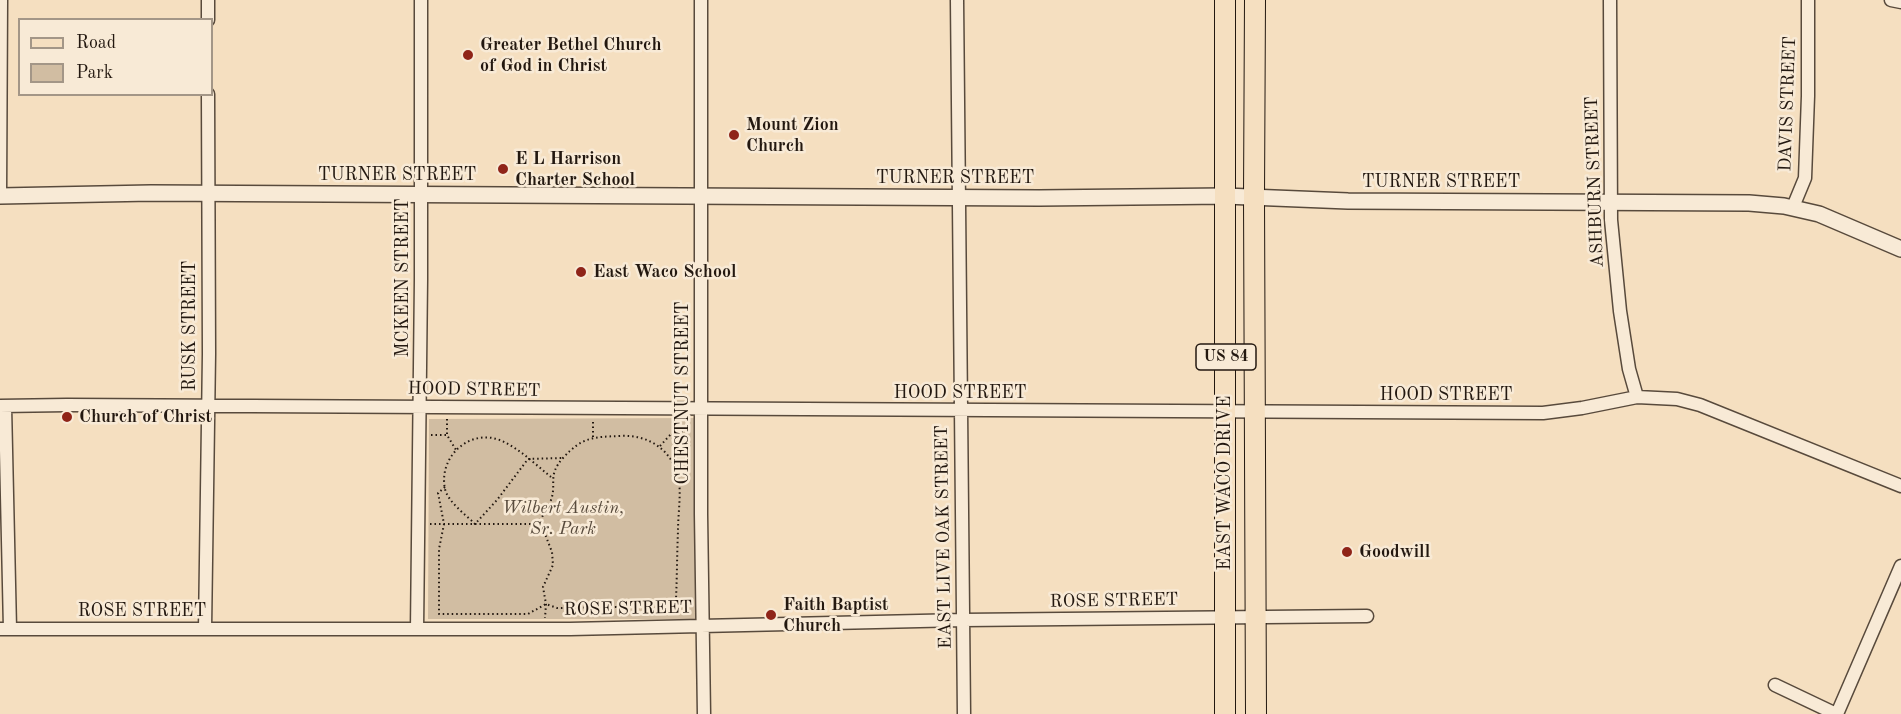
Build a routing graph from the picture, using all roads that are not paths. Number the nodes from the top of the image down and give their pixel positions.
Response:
1 (1, 0) edge
2 (208, 0) edge
3 (421, 0) edge
4 (701, 0) edge
5 (957, 0) edge
6 (1224, 0) edge
7 (1255, 0) edge
8 (1610, 0) edge
9 (1808, 0) edge
10 (1891, 0) edge
11 (1901, 2) edge
12 (208, 18) edge
13 (208, 96) edge
14 (208, 194) junction
15 (421, 195) junction
16 (0, 196) edge
17 (701, 196) junction
18 (1225, 196) junction
19 (1254, 197) junction
20 (959, 198) junction
21 (1610, 203) junction
22 (1793, 207) junction
23 (1901, 249) edge
24 (1638, 397) junction
25 (2, 406) edge
26 (208, 406) junction
27 (420, 407) junction
28 (961, 411) junction
29 (1226, 412) junction
30 (1256, 412) junction
31 (701, 414) junction
32 (1901, 486) edge
33 (1901, 566) edge
34 (1367, 616) dead end
35 (1224, 617) junction
36 (1256, 618) junction
37 (963, 620) junction
38 (703, 625) junction
39 (5, 629) edge
40 (205, 629) junction
41 (417, 629) junction
42 (1775, 684) dead end
43 (704, 714) edge
44 (964, 714) edge
45 (1225, 714) edge
46 (1256, 714) edge
47 (1837, 714) edge

1 - 16 street
2 - 12 street
3 - 15 street, MCKEEN STREET
4 - 17 street, CHESTNUT STREET
5 - 20 street, EAST LIVE OAK STREET
6 - 18 main road, EAST WACO DRIVE / US 84
7 - 19 main road, EAST WACO DRIVE / US 84
8 - 21 street, ASHBURN STREET
9 - 22 street, DAVIS STREET
10 - 11 street
13 - 14 street, RUSK STREET
14 - 15 street, TURNER STREET
14 - 16 street, TURNER STREET
14 - 26 street, RUSK STREET
15 - 17 street, TURNER STREET
15 - 27 street, MCKEEN STREET
17 - 20 street, TURNER STREET
17 - 31 street, CHESTNUT STREET
18 - 19 street, TURNER STREET
18 - 20 street, TURNER STREET
18 - 29 main road, EAST WACO DRIVE / US 84
19 - 21 street, TURNER STREET
19 - 30 main road, EAST WACO DRIVE / US 84
20 - 28 street, EAST LIVE OAK STREET
21 - 22 street, TURNER STREET
21 - 24 street, ASHBURN STREET
22 - 23 street, TURNER STREET
24 - 30 street, HOOD STREET
24 - 32 street, HOOD STREET
25 - 26 street, HOOD STREET
25 - 39 street
26 - 27 street, HOOD STREET
26 - 40 street, RUSK STREET
27 - 31 street, HOOD STREET
27 - 41 street, MCKEEN STREET
28 - 29 street, HOOD STREET
28 - 31 street, HOOD STREET
28 - 37 street, EAST LIVE OAK STREET
29 - 30 street, HOOD STREET
29 - 35 main road, EAST WACO DRIVE / US 84
30 - 36 main road, EAST WACO DRIVE / US 84
31 - 38 street, CHESTNUT STREET
33 - 47 street
34 - 36 street, ROSE STREET
35 - 36 street, ROSE STREET
35 - 37 street, ROSE STREET
35 - 45 main road, EAST WACO DRIVE / US 84
36 - 46 main road, EAST WACO DRIVE / US 84
37 - 38 street, ROSE STREET
37 - 44 street, EAST LIVE OAK STREET
38 - 41 street, ROSE STREET
38 - 43 street, CHESTNUT STREET
39 - 40 street, ROSE STREET
40 - 41 street, ROSE STREET
42 - 47 street

